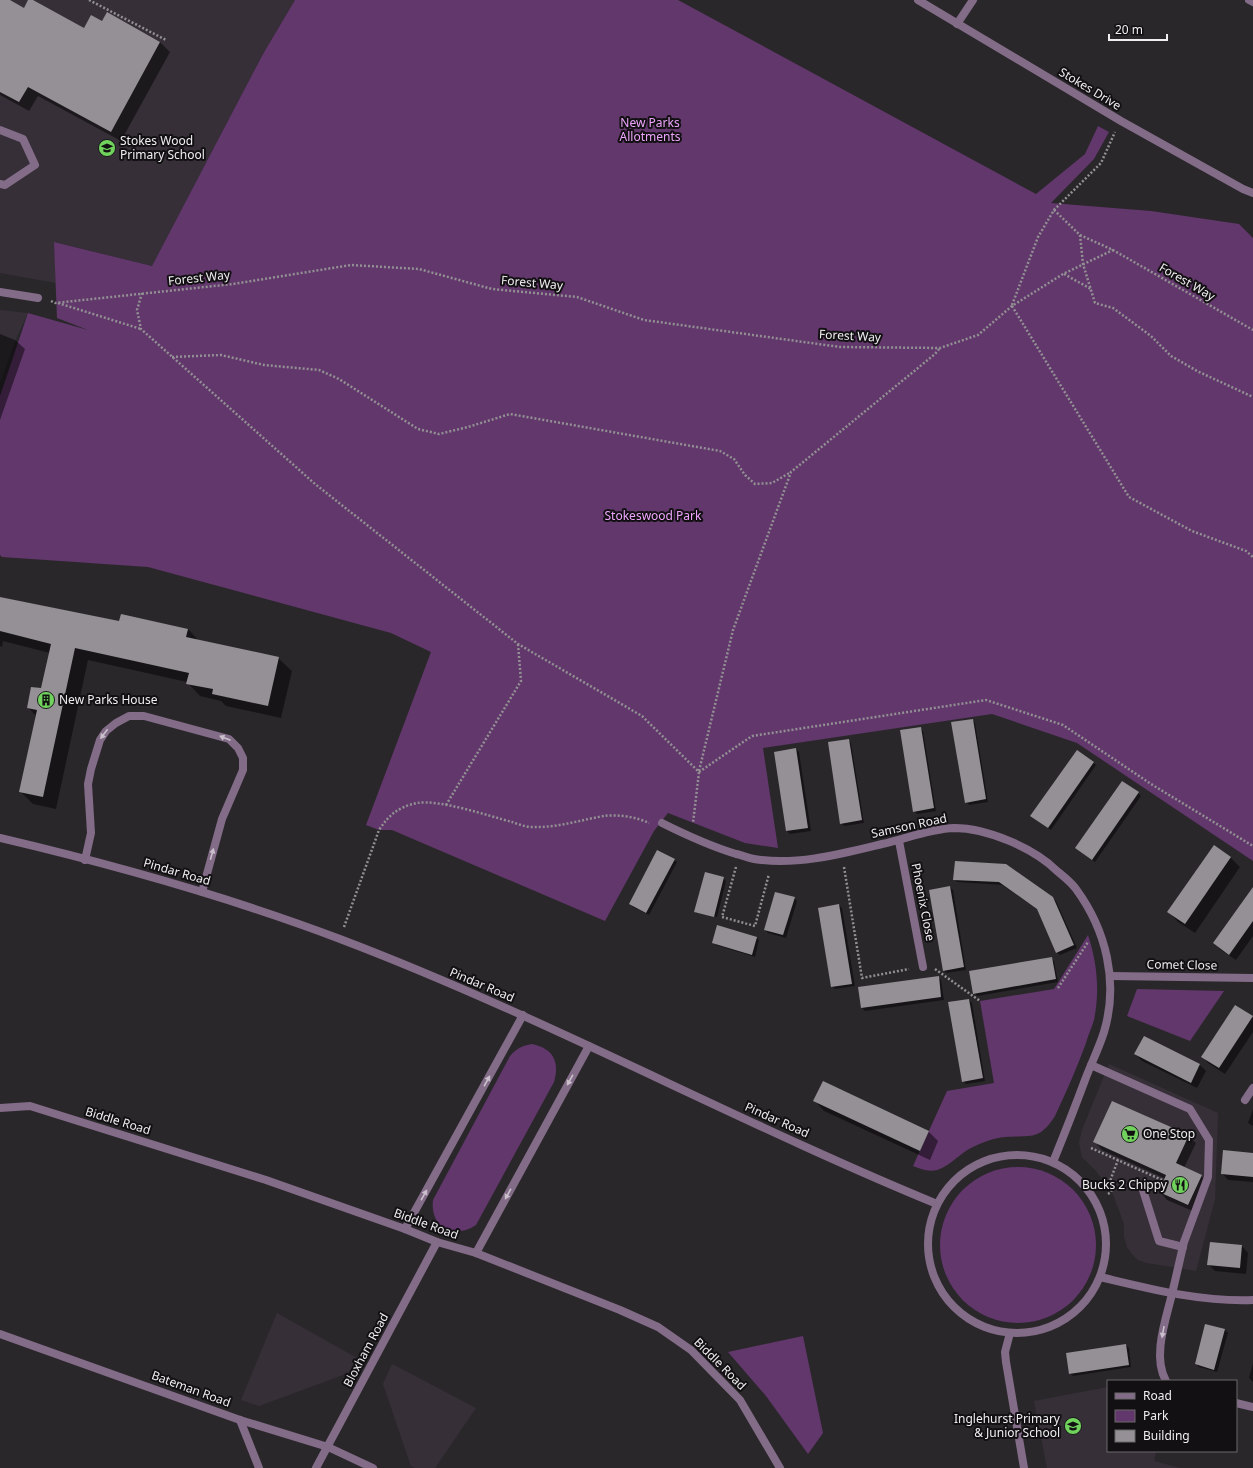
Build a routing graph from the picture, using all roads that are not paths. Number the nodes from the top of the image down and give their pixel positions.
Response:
1 (918, 0) edge
2 (972, 0) edge
3 (1249, 0) edge
4 (1253, 2) edge
5 (958, 24) junction
6 (0, 130) edge
7 (0, 184) edge
8 (1253, 193) edge
9 (0, 292) edge
10 (38, 298) road end
11 (662, 822) road end
12 (0, 838) edge
13 (899, 841) junction
14 (85, 860) junction
15 (202, 892) junction
16 (923, 968) road end
17 (1111, 976) junction
18 (1253, 978) edge
19 (523, 1015) junction
20 (589, 1046) junction
21 (1091, 1064) junction
22 (1253, 1088) edge
23 (1245, 1100) dead end
24 (0, 1108) edge
25 (1053, 1162) junction
26 (1142, 1187) dead end
27 (937, 1204) junction
28 (405, 1229) junction
29 (437, 1242) junction
30 (1183, 1247) junction
31 (476, 1253) junction
32 (1100, 1277) junction
33 (1172, 1294) junction
34 (1253, 1300) edge
35 (1010, 1333) junction
36 (0, 1334) edge
37 (1165, 1380) edge
38 (1237, 1403) edge
39 (1253, 1407) edge
40 (240, 1420) junction
41 (328, 1447) junction
42 (259, 1468) edge
43 (316, 1468) edge
44 (373, 1468) edge
45 (780, 1468) edge
46 (1024, 1468) edge

1 - 5 street, Stokes Drive
2 - 5 street
3 - 4 street
5 - 8 street, Stokes Drive
6 - 7 street
9 - 10 street
11 - 13 street, Samson Road
12 - 14 street, Pindar Road
13 - 16 street, Phoenix Close
13 - 17 street, Samson Road
14 - 15 street, Pindar Road
15 -> 14 street
15 - 19 street, Pindar Road
17 - 18 street, Comet Close
17 - 21 street, Samson Road
19 - 20 street, Pindar Road
28 -> 19 street
20 - 27 street, Pindar Road
20 -> 31 street
21 - 25 street, Samson Road
21 - 30 street
22 - 23 street
24 - 28 street, Biddle Road
25 - 27 street
25 - 32 street
26 - 30 street
27 - 35 street
28 - 29 street, Biddle Road
29 - 31 street, Biddle Road
29 - 41 street, Bloxham Road
30 - 33 street
31 - 45 street, Biddle Road
32 - 33 street
32 - 35 street
33 - 34 street
33 -> 37 street
35 - 46 street
36 - 40 street, Bateman Road
38 - 39 street
40 - 41 street, Bateman Road
40 - 42 street
41 - 43 street, Bloxham Road
41 - 44 street, Bateman Road

